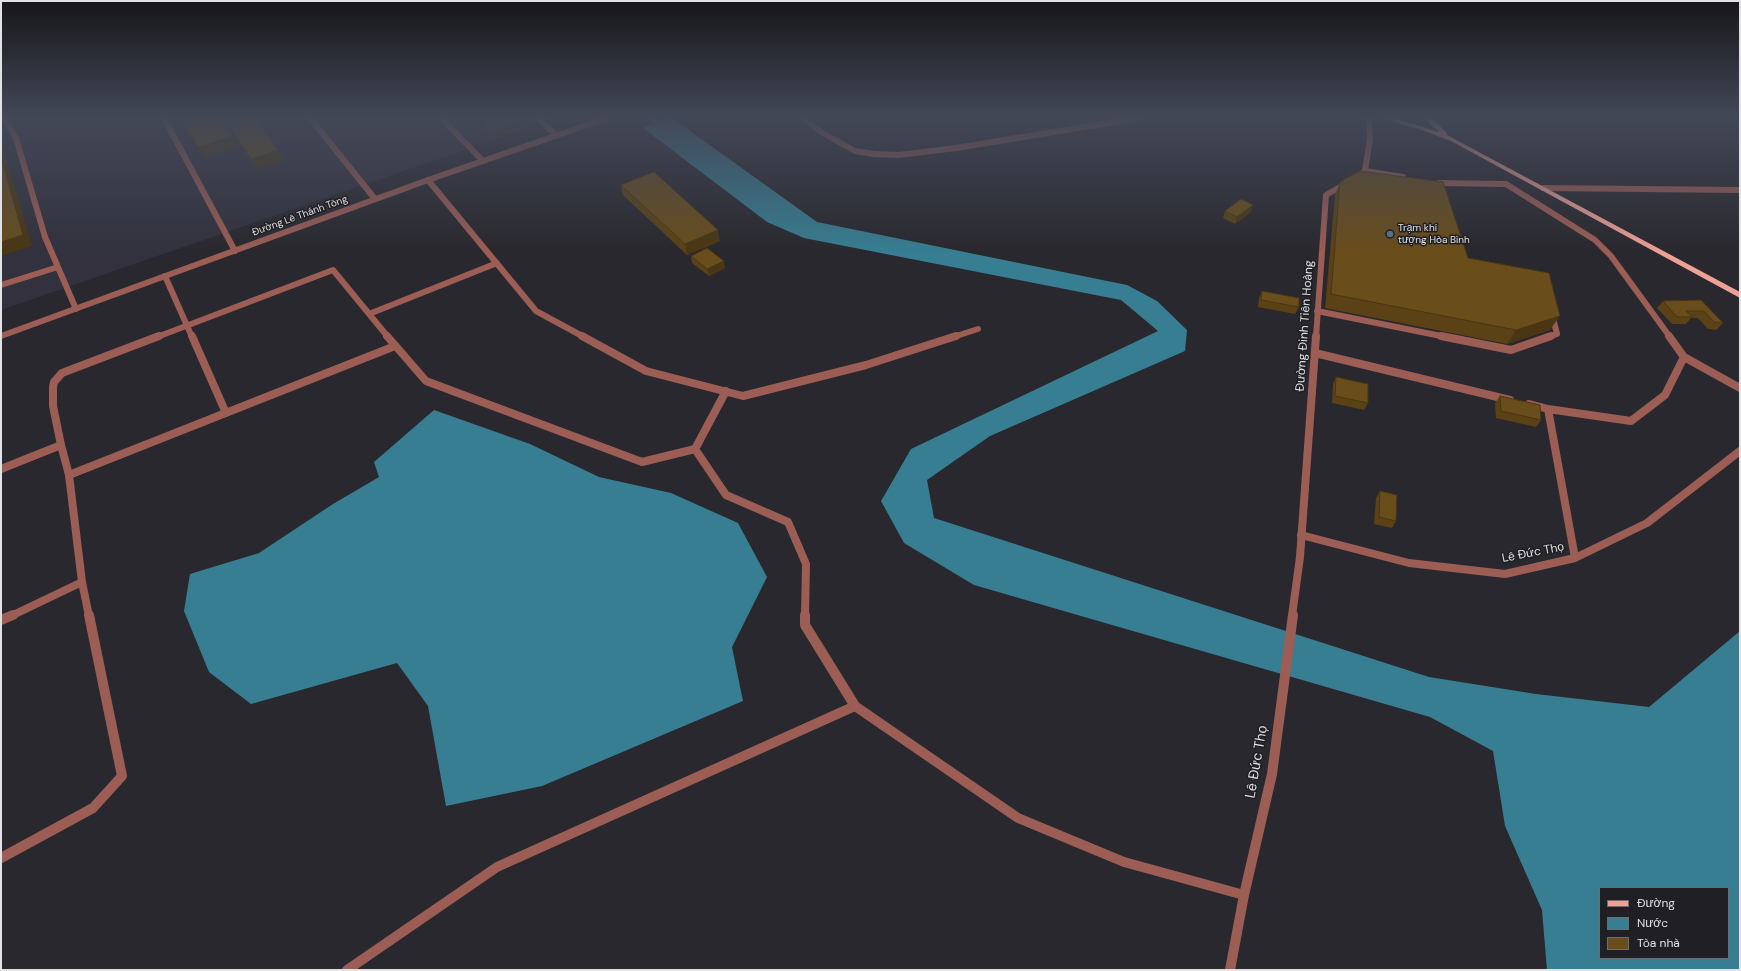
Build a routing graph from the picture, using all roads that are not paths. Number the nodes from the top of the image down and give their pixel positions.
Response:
1 (24, 163) edge
2 (188, 163) edge
3 (346, 163) edge
4 (476, 163) edge
5 (1366, 163) edge
6 (1496, 163) edge
7 (1365, 172) junction
8 (1409, 178) edge
9 (428, 180) junction
10 (1432, 182) edge
11 (1542, 188) junction
12 (1740, 190) edge
13 (375, 200) junction
14 (235, 251) junction
15 (497, 264) junction
16 (58, 266) junction
17 (165, 276) junction
18 (1, 285) edge
19 (1740, 295) edge
20 (1550, 305) edge
21 (76, 309) junction
22 (1317, 311) junction
23 (369, 314) junction
24 (187, 325) junction
25 (978, 329) dead end
26 (1, 336) edge
27 (395, 346) junction
28 (1314, 353) junction
29 (1684, 357) junction
30 (1740, 388) edge
31 (726, 391) junction
32 (1548, 409) junction
33 (226, 413) junction
34 (61, 445) junction
35 (695, 449) junction
36 (1740, 450) edge
37 (1, 469) edge
38 (70, 475) junction
39 (1302, 535) junction
40 (1300, 557) joint
41 (1575, 558) junction
42 (82, 582) junction
43 (1, 620) edge
44 (855, 706) junction
45 (1, 858) edge
46 (1244, 896) junction
47 (347, 970) edge
48 (1230, 970) edge

1 - 16 street
2 - 14 street
3 - 13 street
4 - 9 street, Đường Lê Thánh Tông
5 - 7 street
6 - 11 main road
7 - 8 street
7 - 22 street, Đường Đinh Tiên Hoàng
9 - 13 street, Đường Lê Thánh Tông
9 - 15 street
10 - 29 street
11 - 12 street
11 - 19 main road
13 - 14 street, Đường Lê Thánh Tông
14 - 17 street, Đường Lê Thánh Tông
15 - 23 street
15 - 31 street
16 - 18 street
16 - 21 street
17 - 21 street, Đường Lê Thánh Tông
17 - 24 street
20 - 22 street
21 - 26 street, Đường Lê Thánh Tông
22 - 28 street, Đường Đinh Tiên Hoàng
23 - 24 street
23 - 27 street
24 - 33 street
24 - 34 street
25 - 31 street
27 - 33 street
27 - 35 street
28 - 32 street
28 - 39 street, Đường Đinh Tiên Hoàng
29 - 30 street
29 - 32 street
31 - 35 street
32 - 41 street
33 - 38 street
34 - 37 street
34 - 38 street
35 - 44 street
36 - 41 street, Lê Đức Thọ
38 - 42 street
39 - 40 street, Đường Đinh Tiên Hoàng
39 - 41 street, Lê Đức Thọ
40 - 46 street, Lê Đức Thọ
42 - 43 street
42 - 45 street
44 - 46 street
44 - 47 street
46 - 48 street, Lê Đức Thọ

